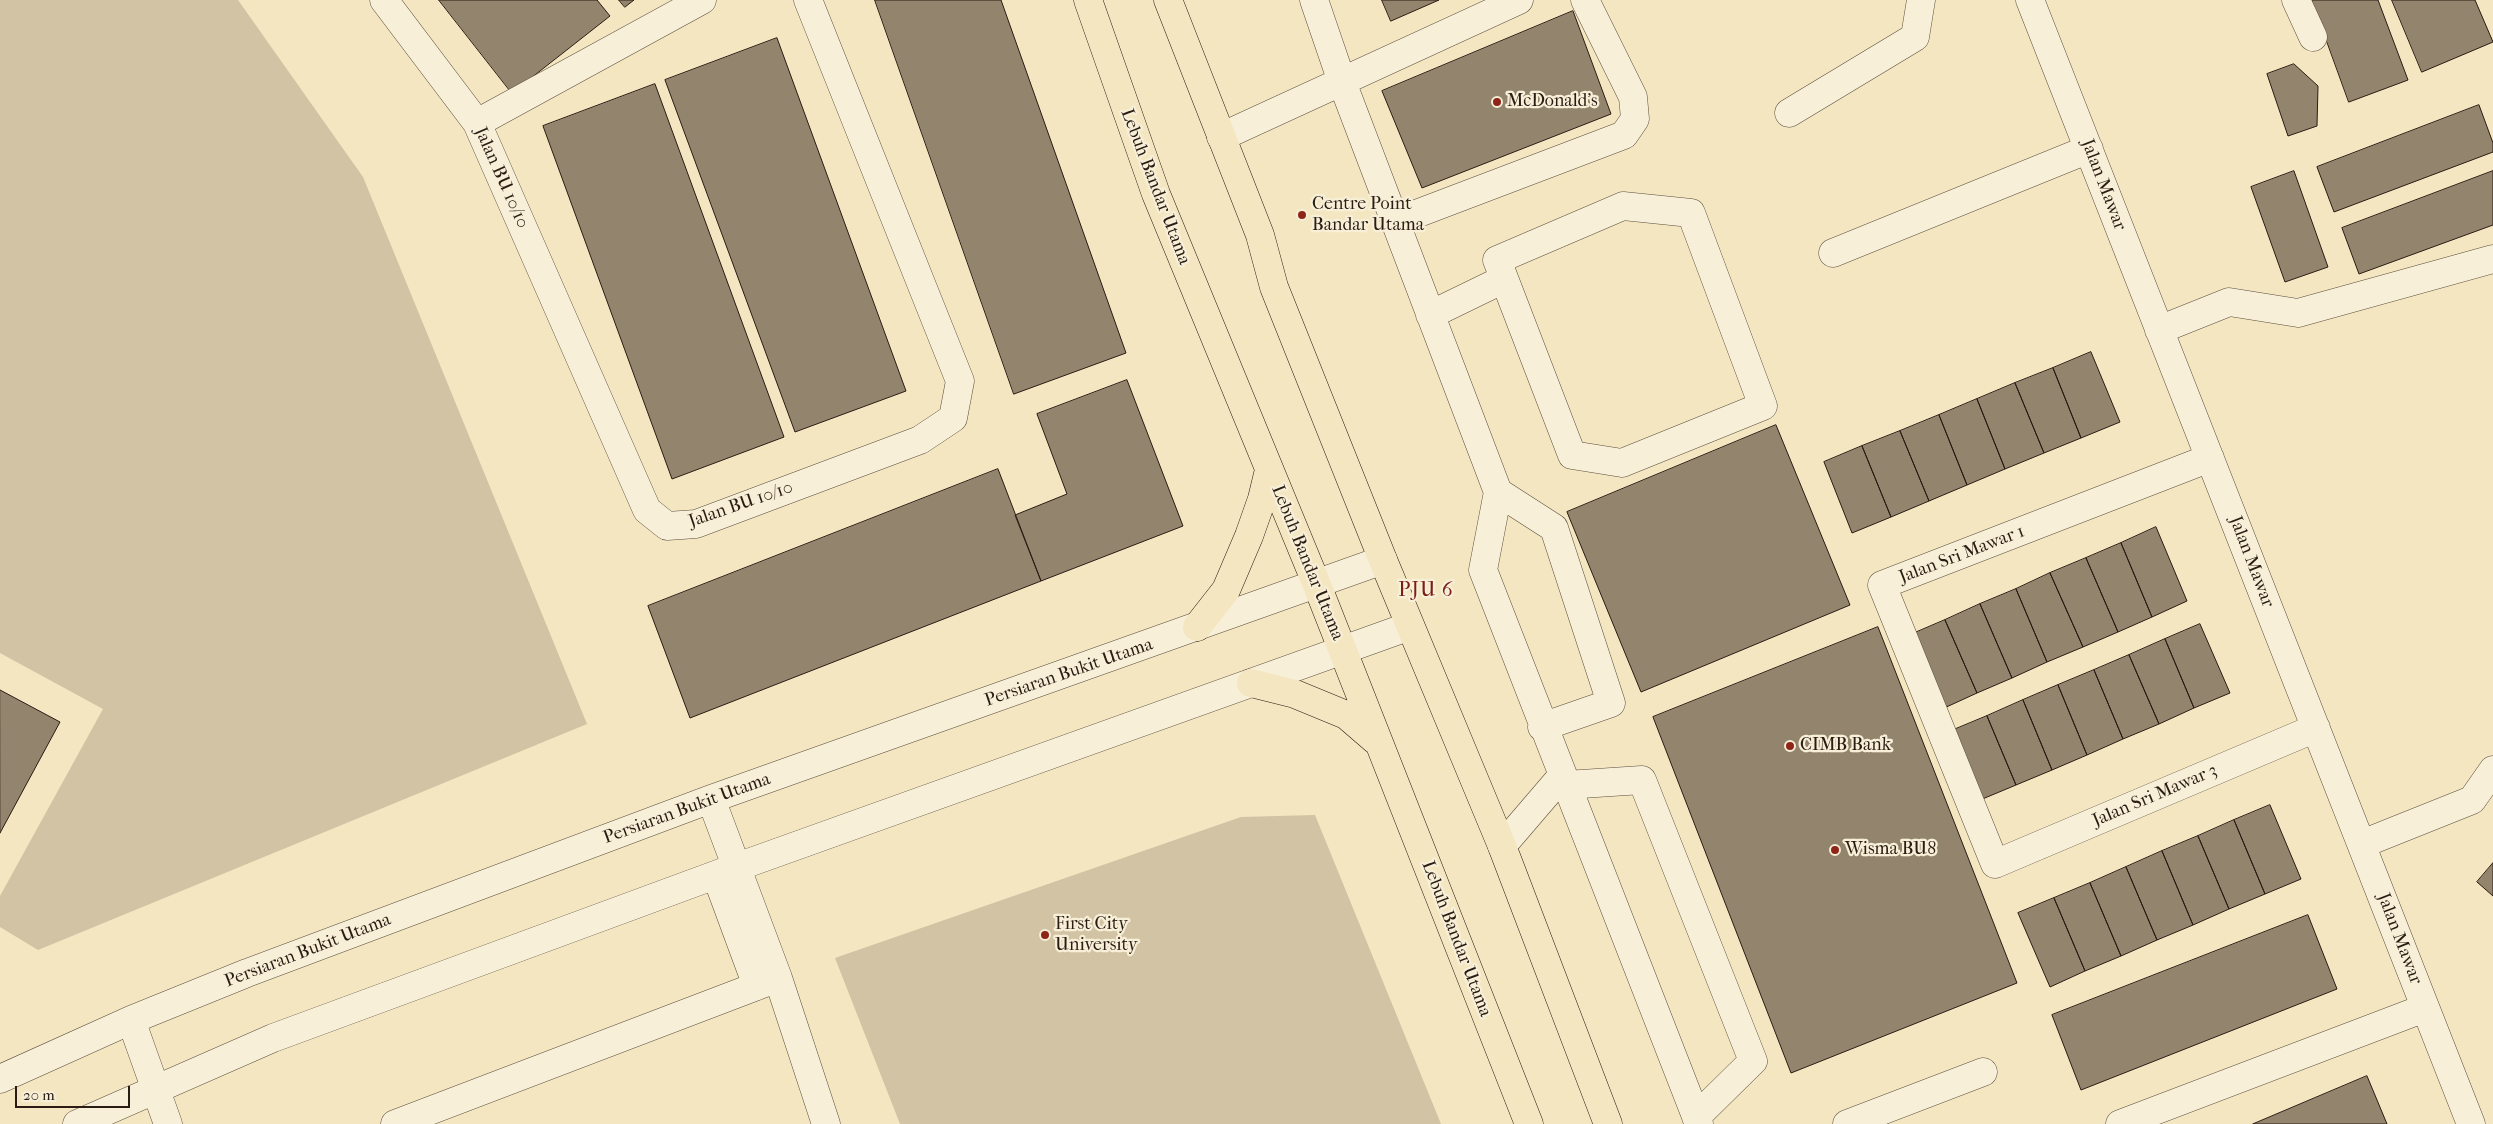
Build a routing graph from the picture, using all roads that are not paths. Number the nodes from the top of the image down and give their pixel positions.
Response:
1 (384, 0) edge
2 (702, 0) edge
3 (808, 0) edge
4 (1088, 0) edge
5 (1168, 0) edge
6 (1314, 0) edge
7 (1519, 0) edge
8 (1585, 0) edge
9 (1921, 0) edge
10 (2030, 0) edge
11 (2296, 0) edge
12 (2314, 37) dead end
13 (1342, 82) junction
14 (1790, 113) dead end
15 (477, 124) junction
16 (1221, 137) junction
17 (2089, 149) junction
18 (1395, 222) junction
19 (1832, 253) dead end
20 (2493, 259) edge
21 (1504, 279) junction
22 (1430, 315) junction
23 (2159, 330) junction
24 (2210, 458) junction
25 (1269, 470) junction
26 (1498, 492) junction
27 (1383, 560) junction
28 (1317, 585) junction
29 (1410, 626) junction
30 (1197, 627) junction
31 (1342, 650) junction
32 (1251, 683) junction
33 (1542, 726) junction
34 (2316, 728) junction
35 (1380, 745) junction
36 (2493, 770) edge
37 (1564, 780) junction
38 (711, 799) junction
39 (2362, 844) junction
40 (1502, 846) junction
41 (1995, 864) joint
42 (726, 871) junction
43 (768, 982) junction
44 (2426, 1008) junction
45 (131, 1020) junction
46 (1983, 1072) dead end
47 (0, 1079) edge
48 (155, 1090) junction
49 (1698, 1120) edge
50 (77, 1124) edge
51 (168, 1124) edge
52 (395, 1124) edge
53 (826, 1124) edge
54 (1529, 1124) edge
55 (1608, 1124) edge
56 (1847, 1124) edge
57 (2120, 1124) edge
58 (2471, 1124) edge

1 - 15 street, Jalan BU 10/10
2 - 15 street
3 - 15 street, Jalan BU 10/10
4 - 25 main road, Lebuh Bandar Utama
5 - 16 main road
6 - 13 street
7 - 13 street
8 - 18 street
9 - 14 street
10 - 17 street, Jalan Mawar
11 - 12 street
13 - 16 street
13 - 18 street
16 - 27 main road
17 - 19 street
17 - 23 street, Jalan Mawar
18 - 22 street
20 - 23 street
21 - 21 street
21 - 22 street
22 - 26 street
23 - 24 street, Jalan Mawar
24 - 34 street, Jalan Mawar
24 - 41 street, Jalan Sri Mawar 1
25 - 28 main road, Lebuh Bandar Utama
25 - 30 main road
26 - 33 street
26 - 33 street
27 - 28 street, Persiaran Bukit Utama
27 - 29 main road
28 - 30 street, Persiaran Bukit Utama
28 - 31 main road, Lebuh Bandar Utama
29 - 31 street
29 - 40 main road
30 - 38 street, Persiaran Bukit Utama
31 - 32 street
31 - 35 main road, Lebuh Bandar Utama
32 - 35 main road
32 - 42 street
33 - 37 street
34 - 39 street, Jalan Mawar
34 - 41 street, Jalan Sri Mawar 3
35 - 54 main road, Lebuh Bandar Utama
36 - 39 street
37 - 40 street
37 - 49 street
37 - 49 street
38 - 42 street
38 - 45 street, Persiaran Bukit Utama
39 - 44 street, Jalan Mawar
40 - 55 main road
42 - 43 street
42 - 48 street
43 - 52 street
43 - 53 street
44 - 57 street
44 - 58 street, Jalan Mawar
45 - 47 street, Persiaran Bukit Utama
45 - 48 street
46 - 56 street
48 - 50 street
48 - 51 street

